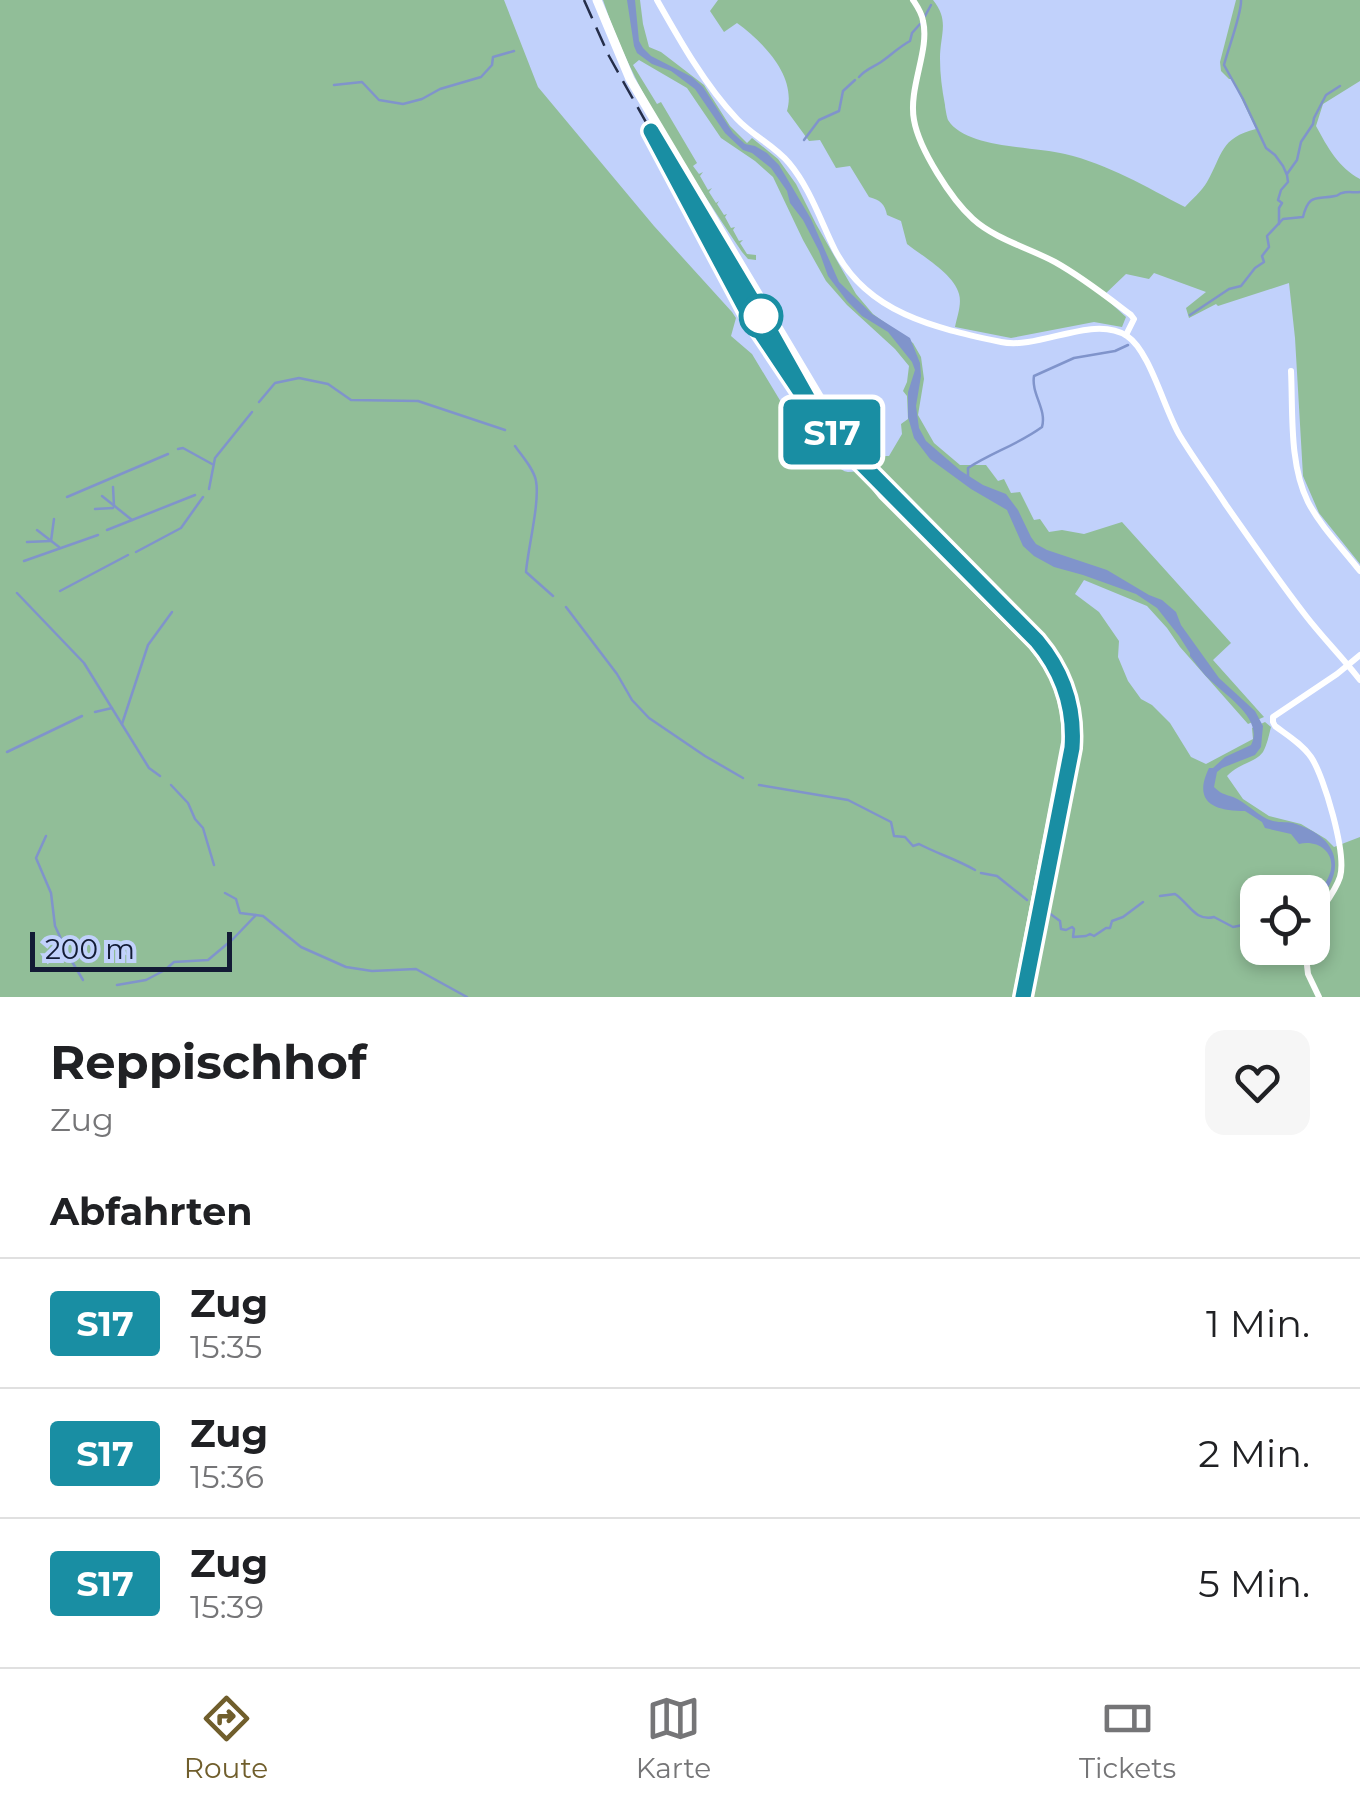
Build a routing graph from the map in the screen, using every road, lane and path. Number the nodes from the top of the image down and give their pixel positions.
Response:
1 (657, 0) edge
2 (913, 0) edge
3 (599, 2) edge
4 (1126, 335) junction
5 (1291, 371) dead end
6 (1360, 571) edge
7 (1360, 655) edge
8 (1348, 666) junction
9 (1360, 680) edge
10 (1330, 895) edge
11 (1306, 965) edge
12 (1017, 997) edge
13 (1319, 997) edge

1 - 4 street
2 - 4 street
3 - 12 main road
4 - 8 street
5 - 6 street
7 - 8 street
8 - 9 street
8 - 10 street
11 - 13 street

